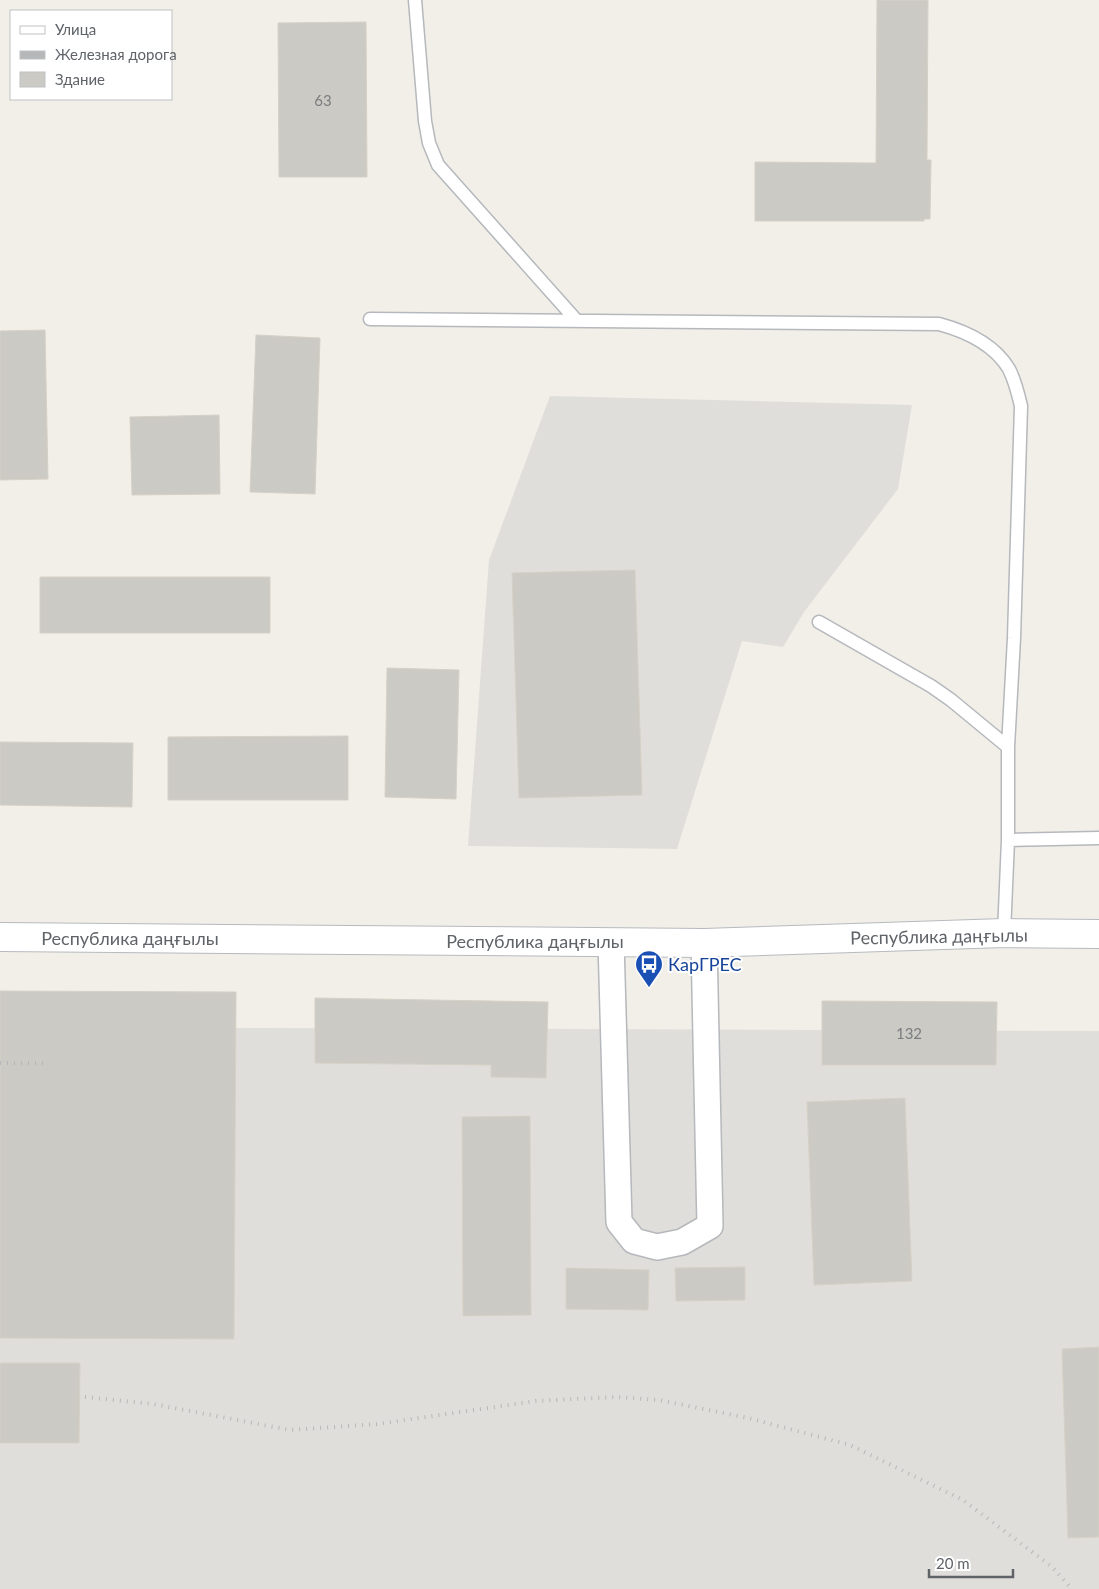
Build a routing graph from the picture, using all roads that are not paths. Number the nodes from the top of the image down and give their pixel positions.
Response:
1 (415, 0) edge
2 (370, 319) dead end
3 (576, 321) junction
4 (819, 622) dead end
5 (1008, 747) junction
6 (1099, 838) edge
7 (1008, 840) junction
8 (1004, 933) junction
9 (1099, 934) edge
10 (0, 937) edge
11 (610, 942) junction
12 (704, 943) junction

1 - 3 lane
2 - 3 lane
3 - 5 lane
4 - 5 lane
5 - 7 lane
6 - 7 lane
7 - 8 lane
8 - 9 main road, Республика даңғылы
8 - 12 main road, Республика даңғылы
10 - 11 main road, Республика даңғылы
11 - 12 main road, Республика даңғылы
11 - 12 street

